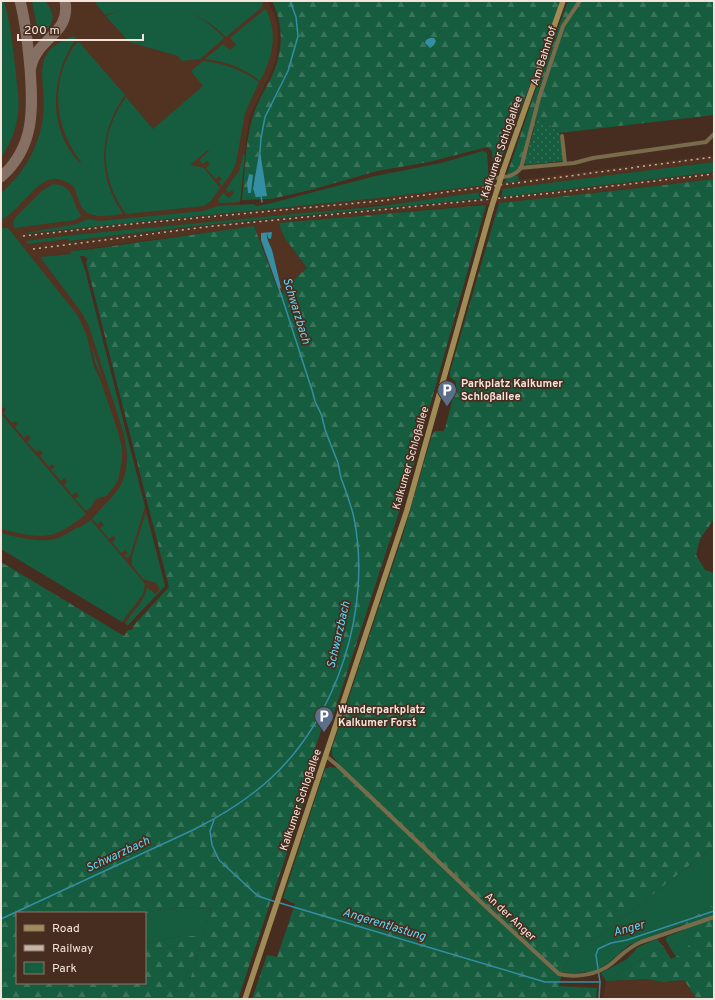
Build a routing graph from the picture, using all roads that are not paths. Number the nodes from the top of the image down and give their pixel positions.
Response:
1 (563, 1) edge
2 (580, 1) edge
3 (714, 134) edge
4 (562, 136) dead end
5 (565, 163) junction
6 (520, 168) junction
7 (492, 178) dead end
8 (326, 756) junction
9 (714, 917) edge
10 (245, 999) edge

1 - 8 main road, Kalkumer Schloßallee, bridge
2 - 6 street, Am Bahnhof
3 - 5 street
4 - 5 street
5 - 6 street
6 - 7 street
8 - 9 street, An der Anger
8 - 10 main road, Kalkumer Schloßallee

